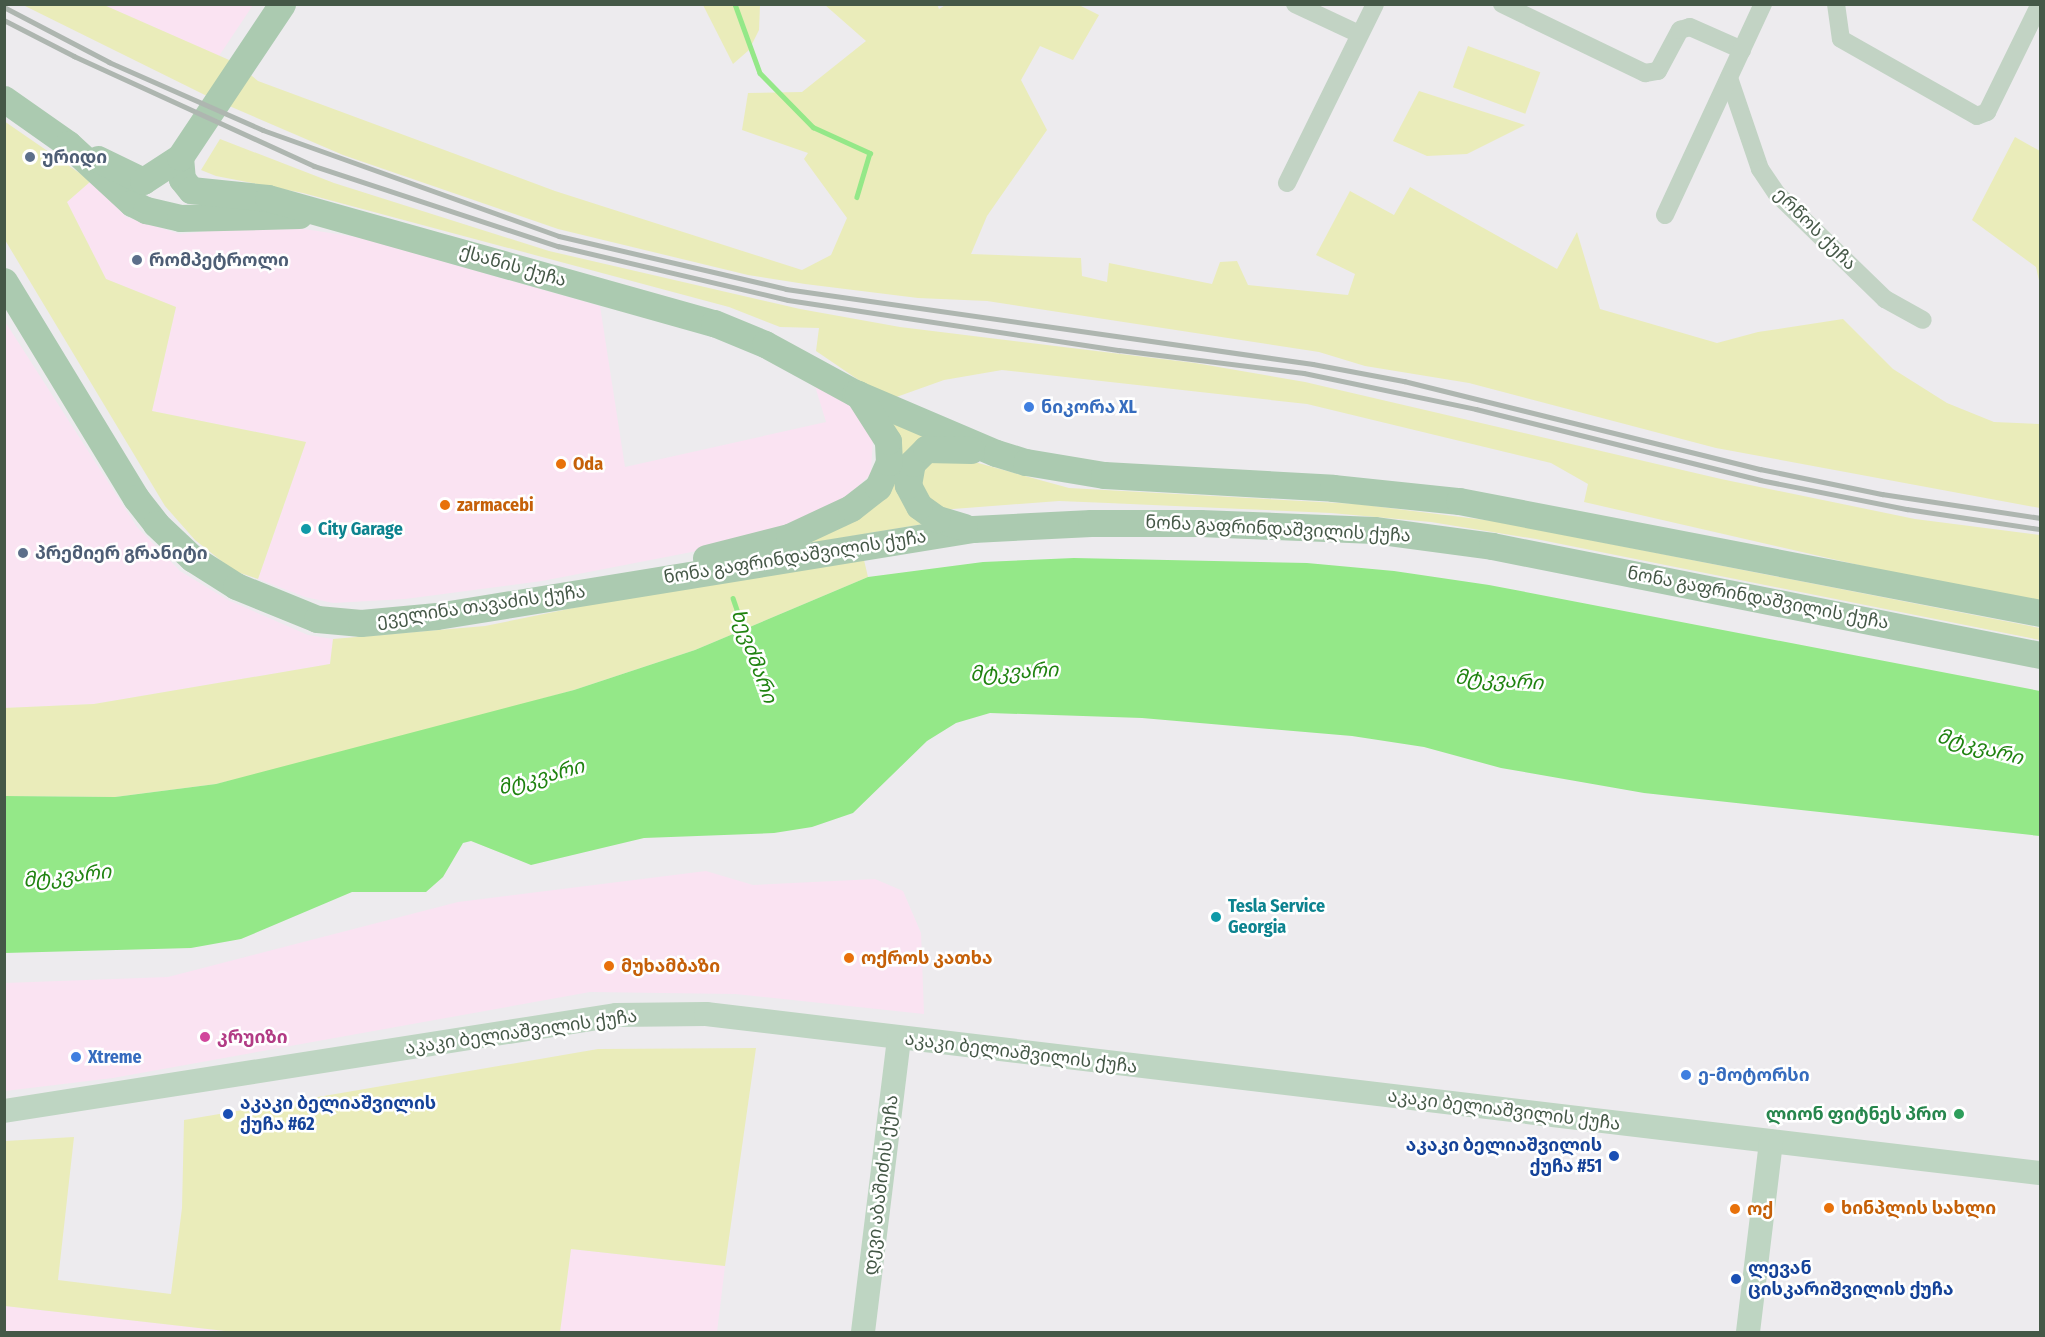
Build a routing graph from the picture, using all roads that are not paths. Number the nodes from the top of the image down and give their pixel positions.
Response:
1 (1295, 4) edge
2 (1375, 4) edge
3 (1502, 4) edge
4 (1763, 4) edge
5 (1836, 4) edge
6 (2040, 4) edge
7 (275, 14) edge
8 (1359, 34) junction
9 (1742, 50) junction
10 (1729, 78) junction
11 (4, 99) edge
12 (68, 144) junction
13 (180, 157) junction
14 (1287, 183) dead end
15 (322, 215) junction
16 (1665, 215) dead end
17 (4, 281) edge
18 (1923, 320) dead end
19 (858, 394) junction
20 (996, 453) junction
21 (973, 529) junction
22 (652, 580) junction
23 (2040, 614) edge
24 (2040, 655) edge
25 (899, 1038) junction
26 (4, 1111) edge
27 (1771, 1141) junction
28 (2040, 1173) edge
29 (863, 1332) edge
30 (1748, 1332) edge

1 - 8 street
2 - 8 street
3 - 9 street
4 - 9 street
5 - 6 street
7 - 13 main road
8 - 14 street
9 - 10 street
10 - 16 street
10 - 18 street, ერწოს ქუჩა
11 - 12 main road
12 - 13 main road
12 - 15 main road
13 - 15 main road, ქსანის ქუჩა
15 - 19 main road, ქსანის ქუჩა
17 - 22 main road, ეველინა თავაძის ქუჩა
19 - 20 main road
19 - 22 main road
20 - 21 main road
20 - 23 main road
21 - 22 main road, ნონა გაფრინდაშვილის ქუჩა
21 - 24 main road, ნონა გაფრინდაშვილის ქუჩა
25 - 26 main road, აკაკი ბელიაშვილის ქუჩა
25 - 27 main road, აკაკი ბელიაშვილის ქუჩა
25 - 29 main road, დევი აბაშიძის ქუჩა
27 - 28 main road, აკაკი ბელიაშვილის ქუჩა
27 - 30 main road

